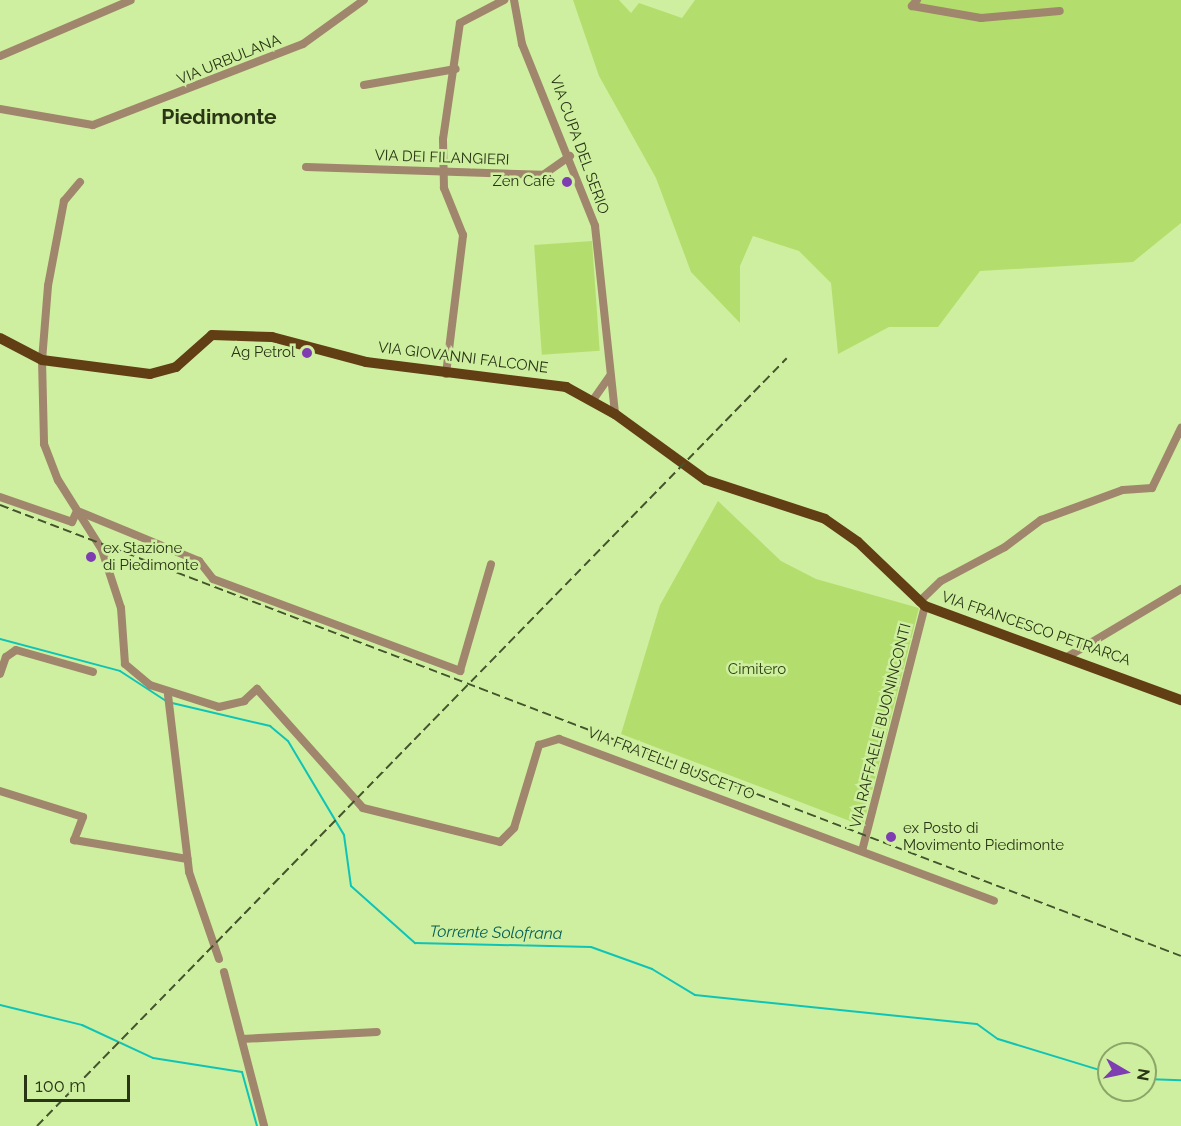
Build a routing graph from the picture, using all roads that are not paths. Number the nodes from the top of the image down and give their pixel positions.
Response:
1 (130, 0) edge
2 (364, 0) edge
3 (504, 0) edge
4 (514, 0) edge
5 (917, 0) edge
6 (1060, 11) dead end
7 (0, 56) edge
8 (456, 69) junction
9 (364, 85) dead end
10 (0, 110) edge
11 (570, 156) junction
12 (306, 167) dead end
13 (442, 172) junction
14 (80, 182) dead end
15 (0, 338) edge
16 (42, 360) junction
17 (446, 374) junction
18 (610, 376) junction
19 (593, 400) junction
20 (615, 414) junction
21 (1181, 428) edge
22 (0, 497) edge
23 (77, 511) junction
24 (491, 564) dead end
25 (1181, 589) edge
26 (922, 604) junction
27 (1067, 657) junction
28 (93, 672) dead end
29 (0, 674) edge
30 (1181, 700) edge
31 (168, 701) junction
32 (0, 791) edge
33 (862, 851) junction
34 (187, 859) junction
35 (994, 900) dead end
36 (219, 959) dead end
37 (224, 972) dead end
38 (377, 1032) dead end
39 (242, 1039) junction
40 (264, 1126) edge

1 - 7 street
2 - 10 street, VIA URBULANA
3 - 8 street
4 - 11 street, VIA CUPA DEL SERIO
5 - 6 street
8 - 9 street
8 - 13 street
11 - 13 street, VIA DEI FILANGIERI
11 - 18 street, VIA CUPA DEL SERIO
12 - 13 street, VIA DEI FILANGIERI
13 - 17 street
14 - 16 street
15 - 16 main road, VIA GIOVANNI FALCONE
16 - 17 main road, VIA GIOVANNI FALCONE
16 - 23 street
17 - 19 main road, VIA GIOVANNI FALCONE
18 - 19 street
18 - 20 street, VIA CUPA DEL SERIO
19 - 20 main road, VIA GIOVANNI FALCONE
20 - 26 main road, VIA FRANCESCO PETRARCA
21 - 26 street
22 - 23 street
23 - 24 street
23 - 31 street, VIA FRATELLI BUSCETTO
25 - 27 street
26 - 27 main road, VIA FRANCESCO PETRARCA
26 - 33 street, VIA RAFFAELE BUONINCONTI
27 - 30 main road, VIA FRANCESCO PETRARCA
28 - 29 street
31 - 33 street, VIA FRATELLI BUSCETTO
31 - 34 street
32 - 34 street
33 - 35 street, VIA FRATELLI BUSCETTO
34 - 36 street
37 - 39 street
38 - 39 street
39 - 40 street

